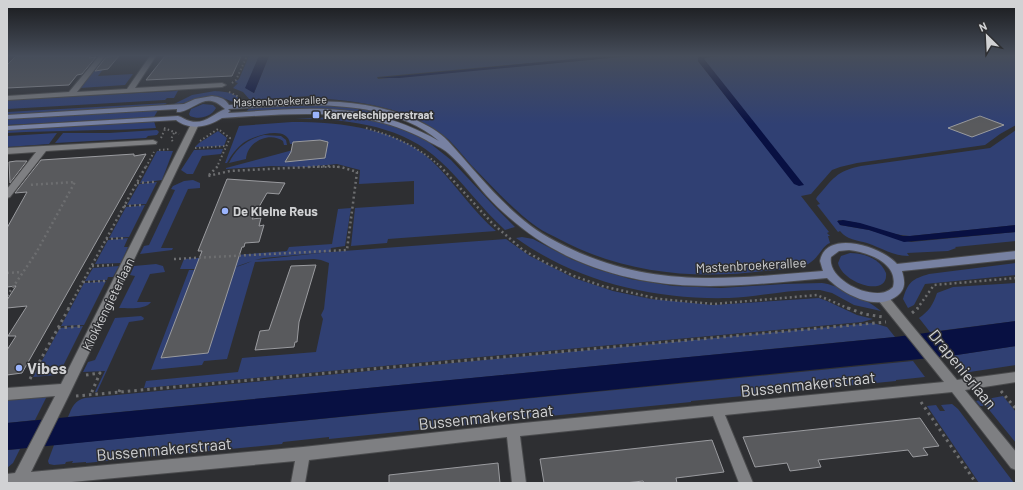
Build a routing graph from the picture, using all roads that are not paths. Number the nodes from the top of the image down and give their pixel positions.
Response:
1 (83, 79) edge
2 (138, 79) edge
3 (222, 85) road end
4 (130, 90) junction
5 (71, 94) junction
6 (7, 98) edge
7 (184, 106) junction
8 (227, 107) junction
9 (221, 116) junction
10 (7, 117) edge
11 (178, 118) junction
12 (195, 124) junction
13 (7, 128) edge
14 (153, 142) road end
15 (43, 149) junction
16 (7, 151) edge
17 (452, 152) junction
18 (7, 195) edge
19 (1016, 255) edge
20 (894, 268) junction
21 (830, 274) junction
22 (882, 298) junction
23 (1016, 377) edge
24 (955, 386) junction
25 (7, 394) edge
26 (62, 397) junction
27 (717, 410) junction
28 (513, 430) junction
29 (302, 454) junction
30 (1016, 463) edge
31 (15, 481) edge
32 (298, 483) edge
33 (519, 483) edge
34 (746, 483) edge

1 - 5 street
2 - 4 street
3 - 4 street
4 - 5 street
5 - 6 street
7 - 8 main road
7 - 10 main road
7 - 11 main road
8 - 9 main road
8 - 17 main road, Mastenbroekerallee
9 - 12 main road, Mastenbroekerallee
9 - 17 main road, Mastenbroekerallee
11 - 12 main road
11 - 13 main road
12 - 26 street, Klokkengieterlaan
14 - 15 street
15 - 16 street
15 - 18 street
17 - 21 main road, Mastenbroekerallee
19 - 20 main road
20 - 21 main road
20 - 22 main road
21 - 22 main road
22 - 24 street, Drapenierlaan
23 - 24 street, Bussenmakerstraat
24 - 27 street, Bussenmakerstraat
24 - 30 street, Drapenierlaan
25 - 26 street
26 - 31 street, Klokkengieterlaan
27 - 28 street, Bussenmakerstraat
27 - 34 street
28 - 29 street, Bussenmakerstraat
28 - 33 street
29 - 31 street, Bussenmakerstraat
29 - 32 street

